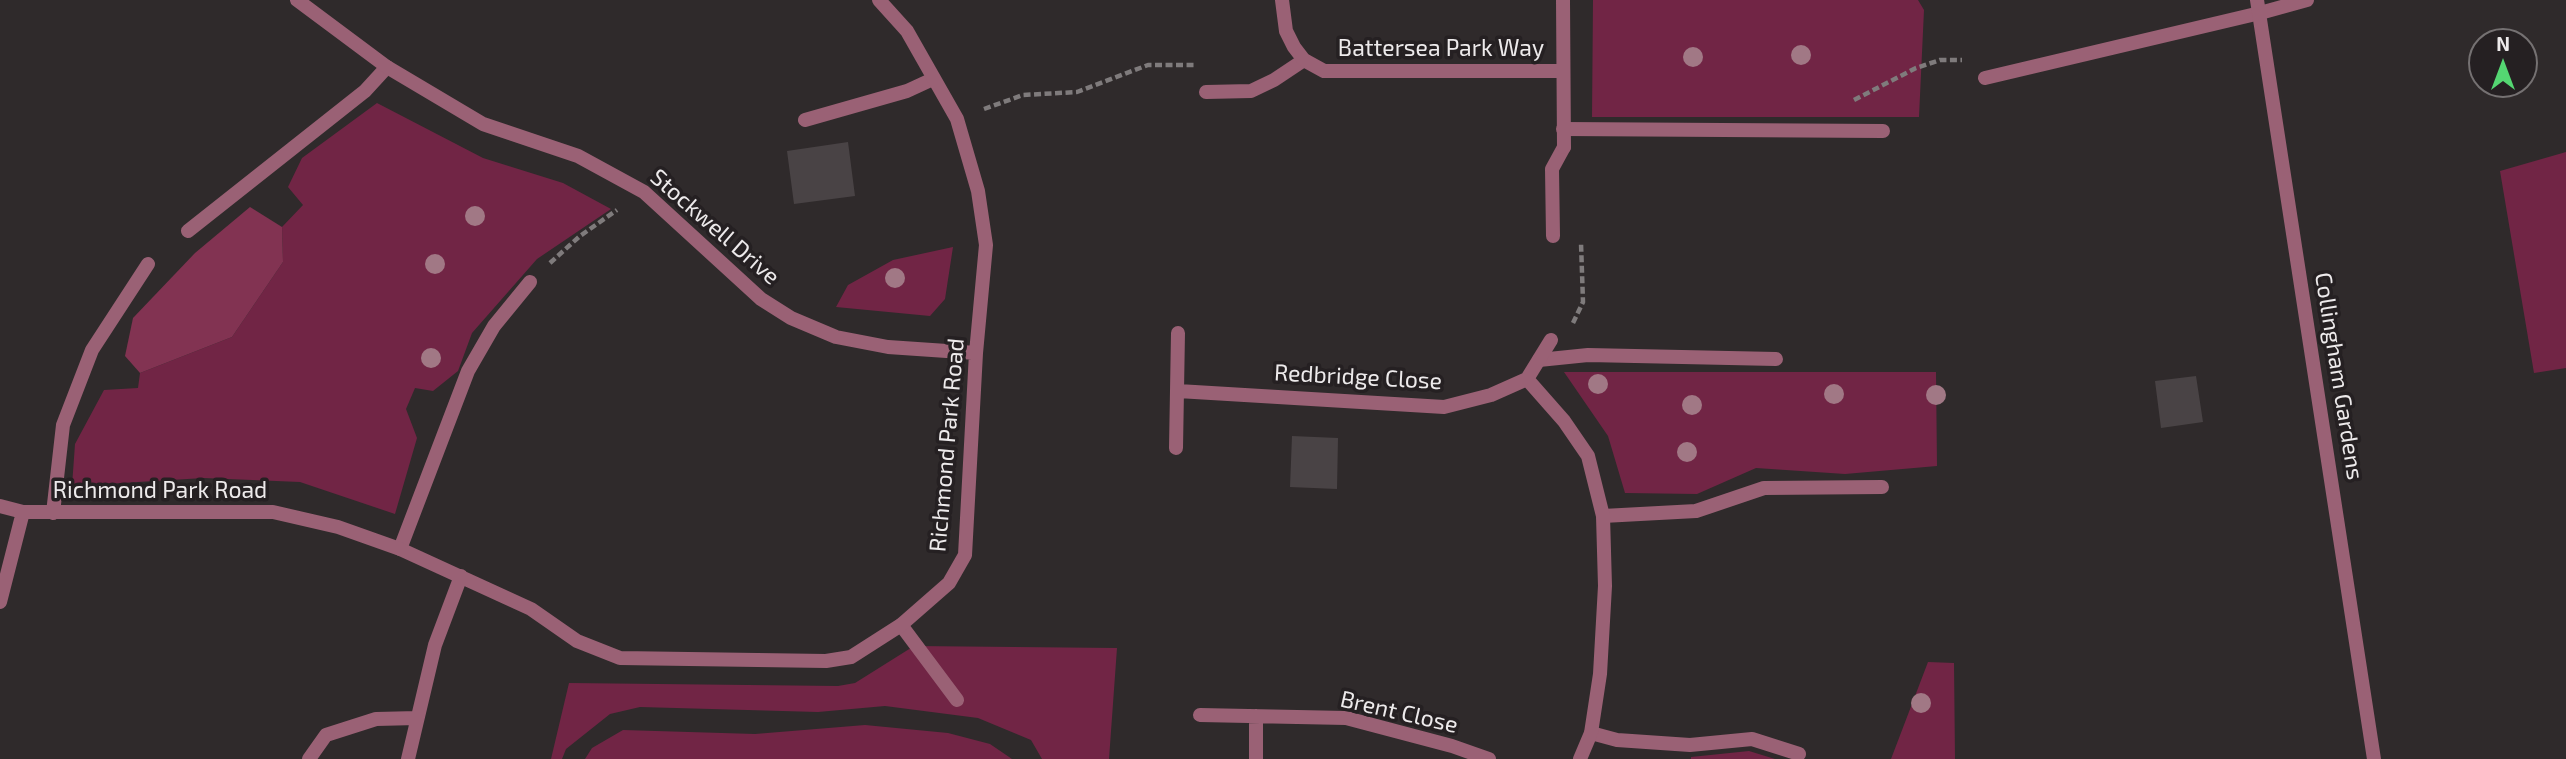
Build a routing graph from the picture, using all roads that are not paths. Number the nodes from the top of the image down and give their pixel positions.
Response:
1 (297, 0) edge
2 (879, 0) edge
3 (1282, 0) edge
4 (1563, 0) edge
5 (2307, 0) edge
6 (2259, 6) edge
7 (1304, 60) junction
8 (387, 67) junction
9 (1562, 71) junction
10 (1985, 78) dead end
11 (933, 79) junction
12 (1206, 92) dead end
13 (805, 120) dead end
14 (1563, 129) junction
15 (1883, 131) dead end
16 (188, 231) dead end
17 (1553, 236) dead end
18 (148, 264) dead end
19 (530, 282) road end
20 (1178, 333) dead end
21 (1551, 340) dead end
22 (976, 353) junction
23 (1776, 359) dead end
24 (1539, 360) junction
25 (1527, 379) junction
26 (1178, 391) junction
27 (1176, 448) dead end
28 (1882, 487) dead end
29 (0, 506) edge
30 (23, 512) junction
31 (53, 513) junction
32 (1603, 516) junction
33 (400, 549) junction
34 (461, 576) junction
35 (0, 602) edge
36 (901, 625) junction
37 (957, 701) dead end
38 (1200, 715) dead end
39 (1256, 716) junction
40 (417, 718) junction
41 (1591, 733) junction
42 (1799, 754) dead end
43 (309, 759) edge
44 (408, 759) edge
45 (1256, 759) edge
46 (1489, 759) edge
47 (1580, 759) edge
48 (2374, 759) edge

1 - 8 street, Stockwell Drive
2 - 11 street, Richmond Park Road
3 - 7 street
4 - 9 street
5 - 6 street
6 - 10 street
6 - 48 street, Collingham Gardens
7 - 9 street, Battersea Park Way
7 - 12 street
8 - 16 street
8 - 22 street, Stockwell Drive
9 - 14 street
11 - 13 street
11 - 22 street, Richmond Park Road
14 - 15 street
14 - 17 street
18 - 31 street
19 - 33 street
20 - 26 street
21 - 24 street
22 - 36 street, Richmond Park Road
23 - 24 street
24 - 25 street
25 - 26 street, Redbridge Close
25 - 32 street
26 - 27 street
28 - 32 street
29 - 30 street, Richmond Park Road
30 - 31 street, Richmond Park Road
30 - 35 street
31 - 33 street, Richmond Park Road
32 - 41 street
33 - 34 street, Richmond Park Road
34 - 36 street, Richmond Park Road
34 - 40 street
36 - 37 street
38 - 39 street, Brent Close
39 - 45 street
39 - 46 street, Brent Close
40 - 43 street
40 - 44 street
41 - 42 street
41 - 47 street

